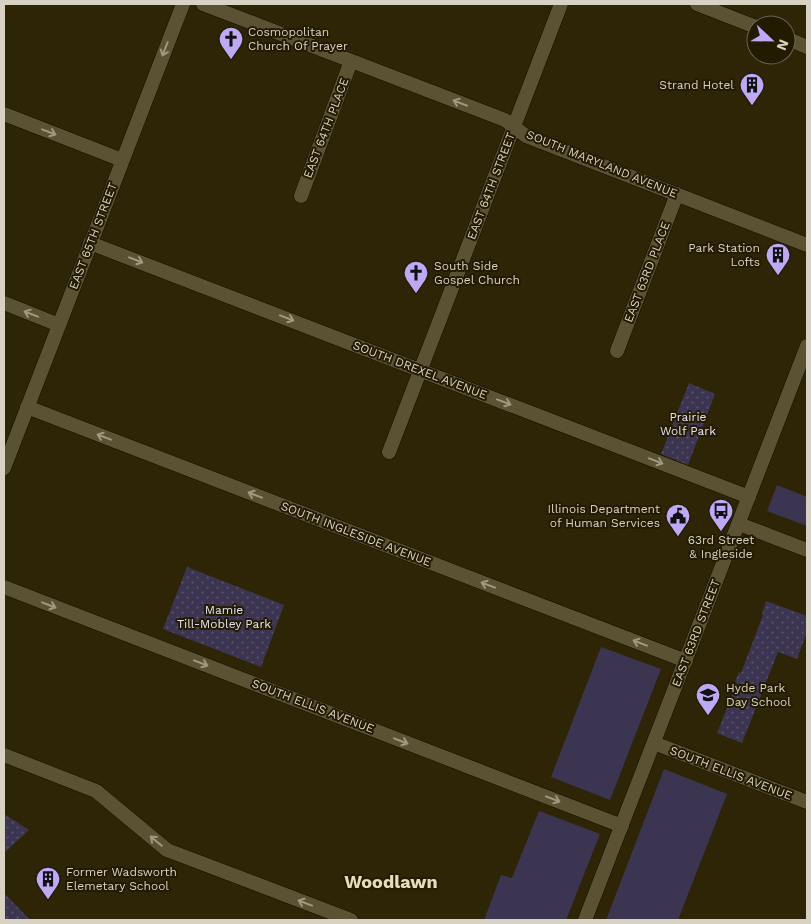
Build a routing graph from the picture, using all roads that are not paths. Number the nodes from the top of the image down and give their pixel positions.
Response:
1 (183, 4) edge
2 (203, 4) edge
3 (561, 4) edge
4 (697, 4) edge
5 (746, 23) edge
6 (352, 61) junction
7 (4, 114) edge
8 (514, 127) junction
9 (122, 160) junction
10 (677, 194) junction
11 (300, 196) dead end
12 (90, 243) junction
13 (807, 245) edge
14 (4, 303) edge
15 (59, 324) junction
16 (807, 346) edge
17 (616, 350) dead end
18 (421, 370) junction
19 (27, 407) junction
20 (389, 452) dead end
21 (4, 468) edge
22 (749, 497) junction
23 (739, 524) junction
24 (807, 550) edge
25 (4, 587) edge
26 (686, 661) junction
27 (654, 743) junction
28 (4, 755) edge
29 (807, 802) edge
30 (622, 826) junction
31 (344, 919) edge
32 (585, 920) edge

1 -> 9 street, EAST 65TH STREET
2 - 6 street, SOUTH MARYLAND AVENUE
3 - 8 street, EAST 64TH STREET
4 - 5 street
8 -> 6 street, SOUTH MARYLAND AVENUE
6 - 11 street, EAST 64TH PLACE
7 -> 9 street
8 - 10 street, SOUTH MARYLAND AVENUE
8 - 18 street, EAST 64TH STREET
9 - 12 street, EAST 65TH STREET
10 - 13 street, SOUTH MARYLAND AVENUE
10 - 17 street, EAST 63RD PLACE
12 - 15 street, EAST 65TH STREET
12 -> 18 street, SOUTH DREXEL AVENUE
15 -> 14 street
15 - 19 street, EAST 65TH STREET
16 - 22 street, EAST 63RD STREET
18 - 20 street, EAST 64TH STREET
18 -> 22 street, SOUTH DREXEL AVENUE
19 - 21 street, EAST 65TH STREET
26 -> 19 street, SOUTH INGLESIDE AVENUE
22 - 23 street, EAST 63RD STREET
23 - 24 street
23 - 26 street, EAST 63RD STREET
25 -> 30 street, SOUTH ELLIS AVENUE
26 - 27 street, EAST 63RD STREET
27 - 29 street, SOUTH ELLIS AVENUE
27 - 30 street, EAST 63RD STREET
31 -> 28 street
30 - 32 street, EAST 63RD STREET

